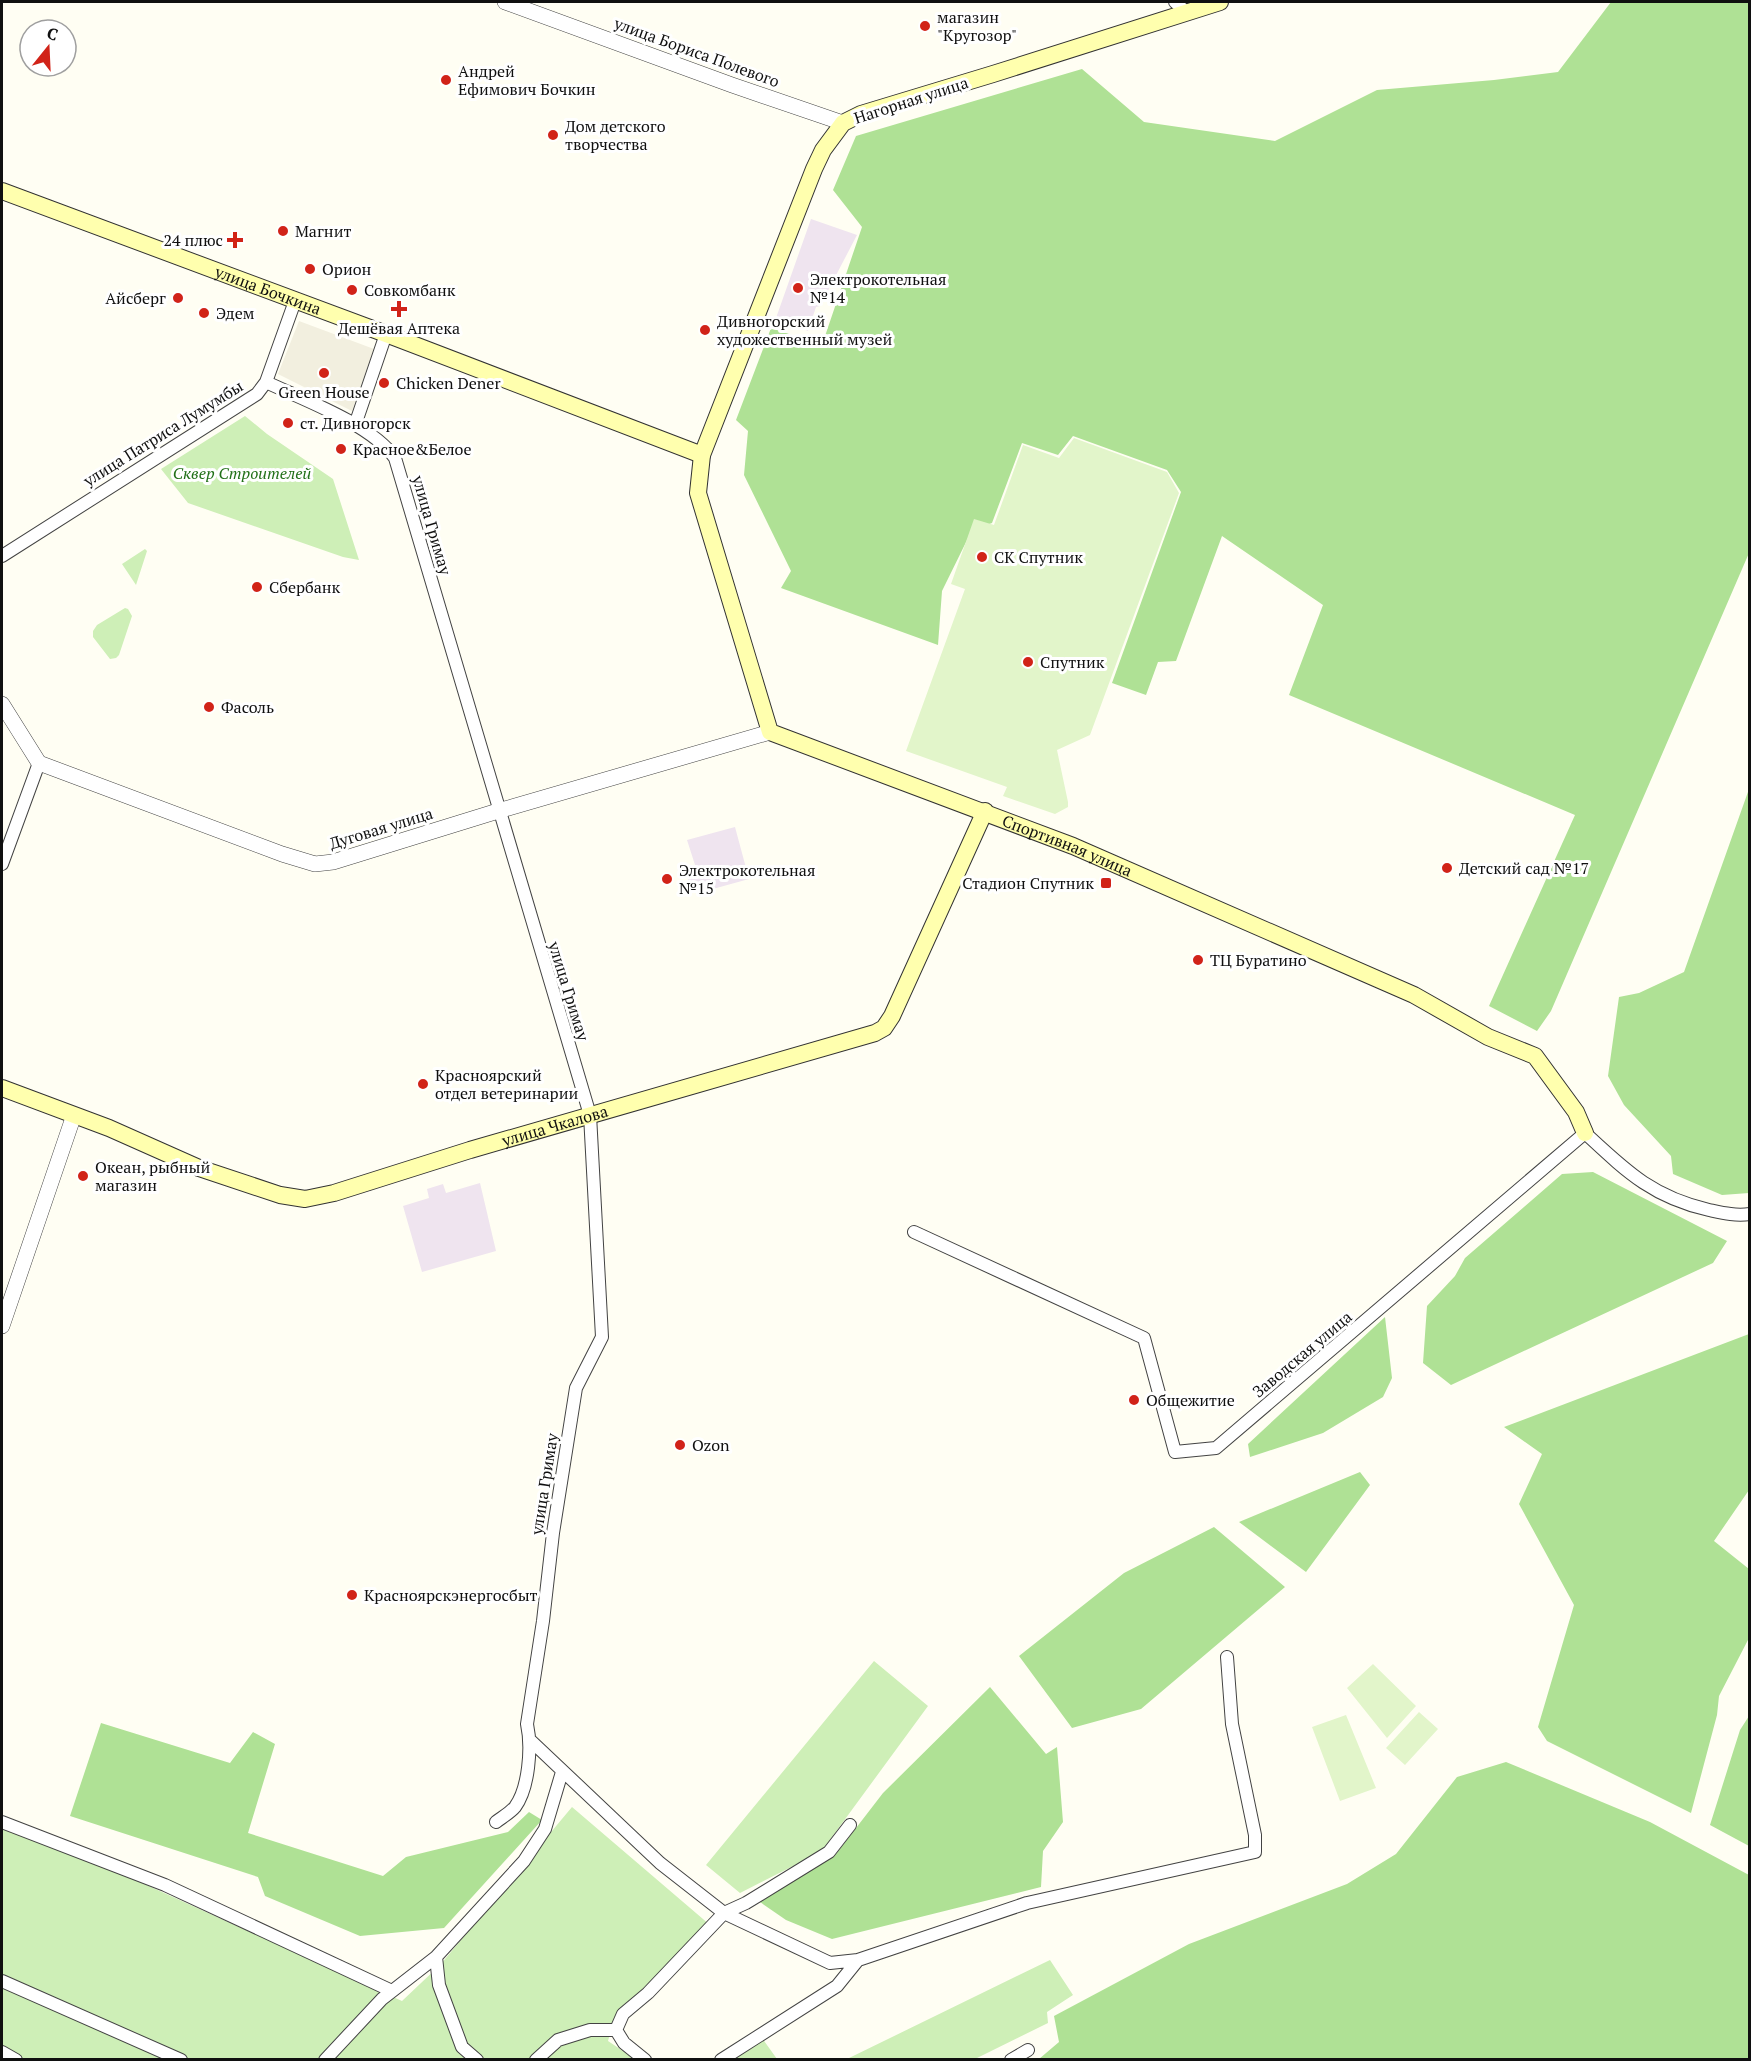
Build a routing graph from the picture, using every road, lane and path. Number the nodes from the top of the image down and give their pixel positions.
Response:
1 (506, 2) edge
2 (1220, 2) edge
3 (1180, 6) edge
4 (843, 123) junction
5 (2, 191) edge
6 (295, 300) junction
7 (386, 334) junction
8 (266, 382) junction
9 (355, 425) junction
10 (702, 455) junction
11 (2, 556) edge
12 (2, 704) edge
13 (770, 732) junction
14 (39, 763) junction
15 (498, 811) junction
16 (985, 812) junction
17 (2, 864) edge
18 (2, 1088) edge
19 (74, 1115) junction
20 (590, 1115) junction
21 (1585, 1133) junction
22 (1749, 1214) edge
23 (914, 1232) dead end
24 (2, 1326) edge
25 (1227, 1657) dead end
26 (530, 1740) junction
27 (562, 1772) junction
28 (2, 1822) edge
29 (496, 1822) dead end
30 (850, 1825) dead end
31 (724, 1913) junction
32 (436, 1957) junction
33 (858, 1960) junction
34 (2, 1981) edge
35 (392, 1991) junction
36 (616, 2030) junction
37 (1028, 2050) dead end
38 (2, 2052) edge
39 (16, 2060) edge
40 (182, 2060) edge
41 (325, 2060) edge
42 (477, 2060) edge
43 (536, 2060) edge
44 (645, 2060) edge
45 (721, 2060) edge
46 (1011, 2060) edge

1 - 4 street, улица Бориса Полевого
2 - 3 main road, Нагорная улица
3 - 4 main road, Нагорная улица
4 - 10 main road, Нагорная улица
5 - 6 main road, улица Бочкина
6 - 7 main road, улица Бочкина
6 - 8 street, улица Патриса Лумумбы
7 - 9 street
7 - 10 main road, улица Бочкина
8 - 9 street, улица Гримау
8 - 11 street, улица Патриса Лумумбы
9 - 15 street, улица Гримау
10 - 13 main road
12 - 14 street
13 - 15 street, Дуговая улица
13 - 16 main road, Спортивная улица
14 - 15 street, Дуговая улица
14 - 17 street
15 - 20 street, улица Гримау
16 - 20 main road, улица Чкалова
16 - 21 main road, Спортивная улица
18 - 19 main road, улица Чкалова
19 - 20 main road, улица Чкалова
19 - 24 street
20 - 26 street, улица Гримау
21 - 22 street
21 - 23 street, Заводская улица
25 - 33 street
26 - 27 street
26 - 29 street, улица Гримау
27 - 31 street
27 - 32 street
28 - 35 street
30 - 31 street
31 - 33 street
31 - 36 street
32 - 35 street
32 - 42 street
33 - 45 street
34 - 40 street
35 - 41 street
36 - 43 street
36 - 44 street
37 - 46 street
38 - 39 street

